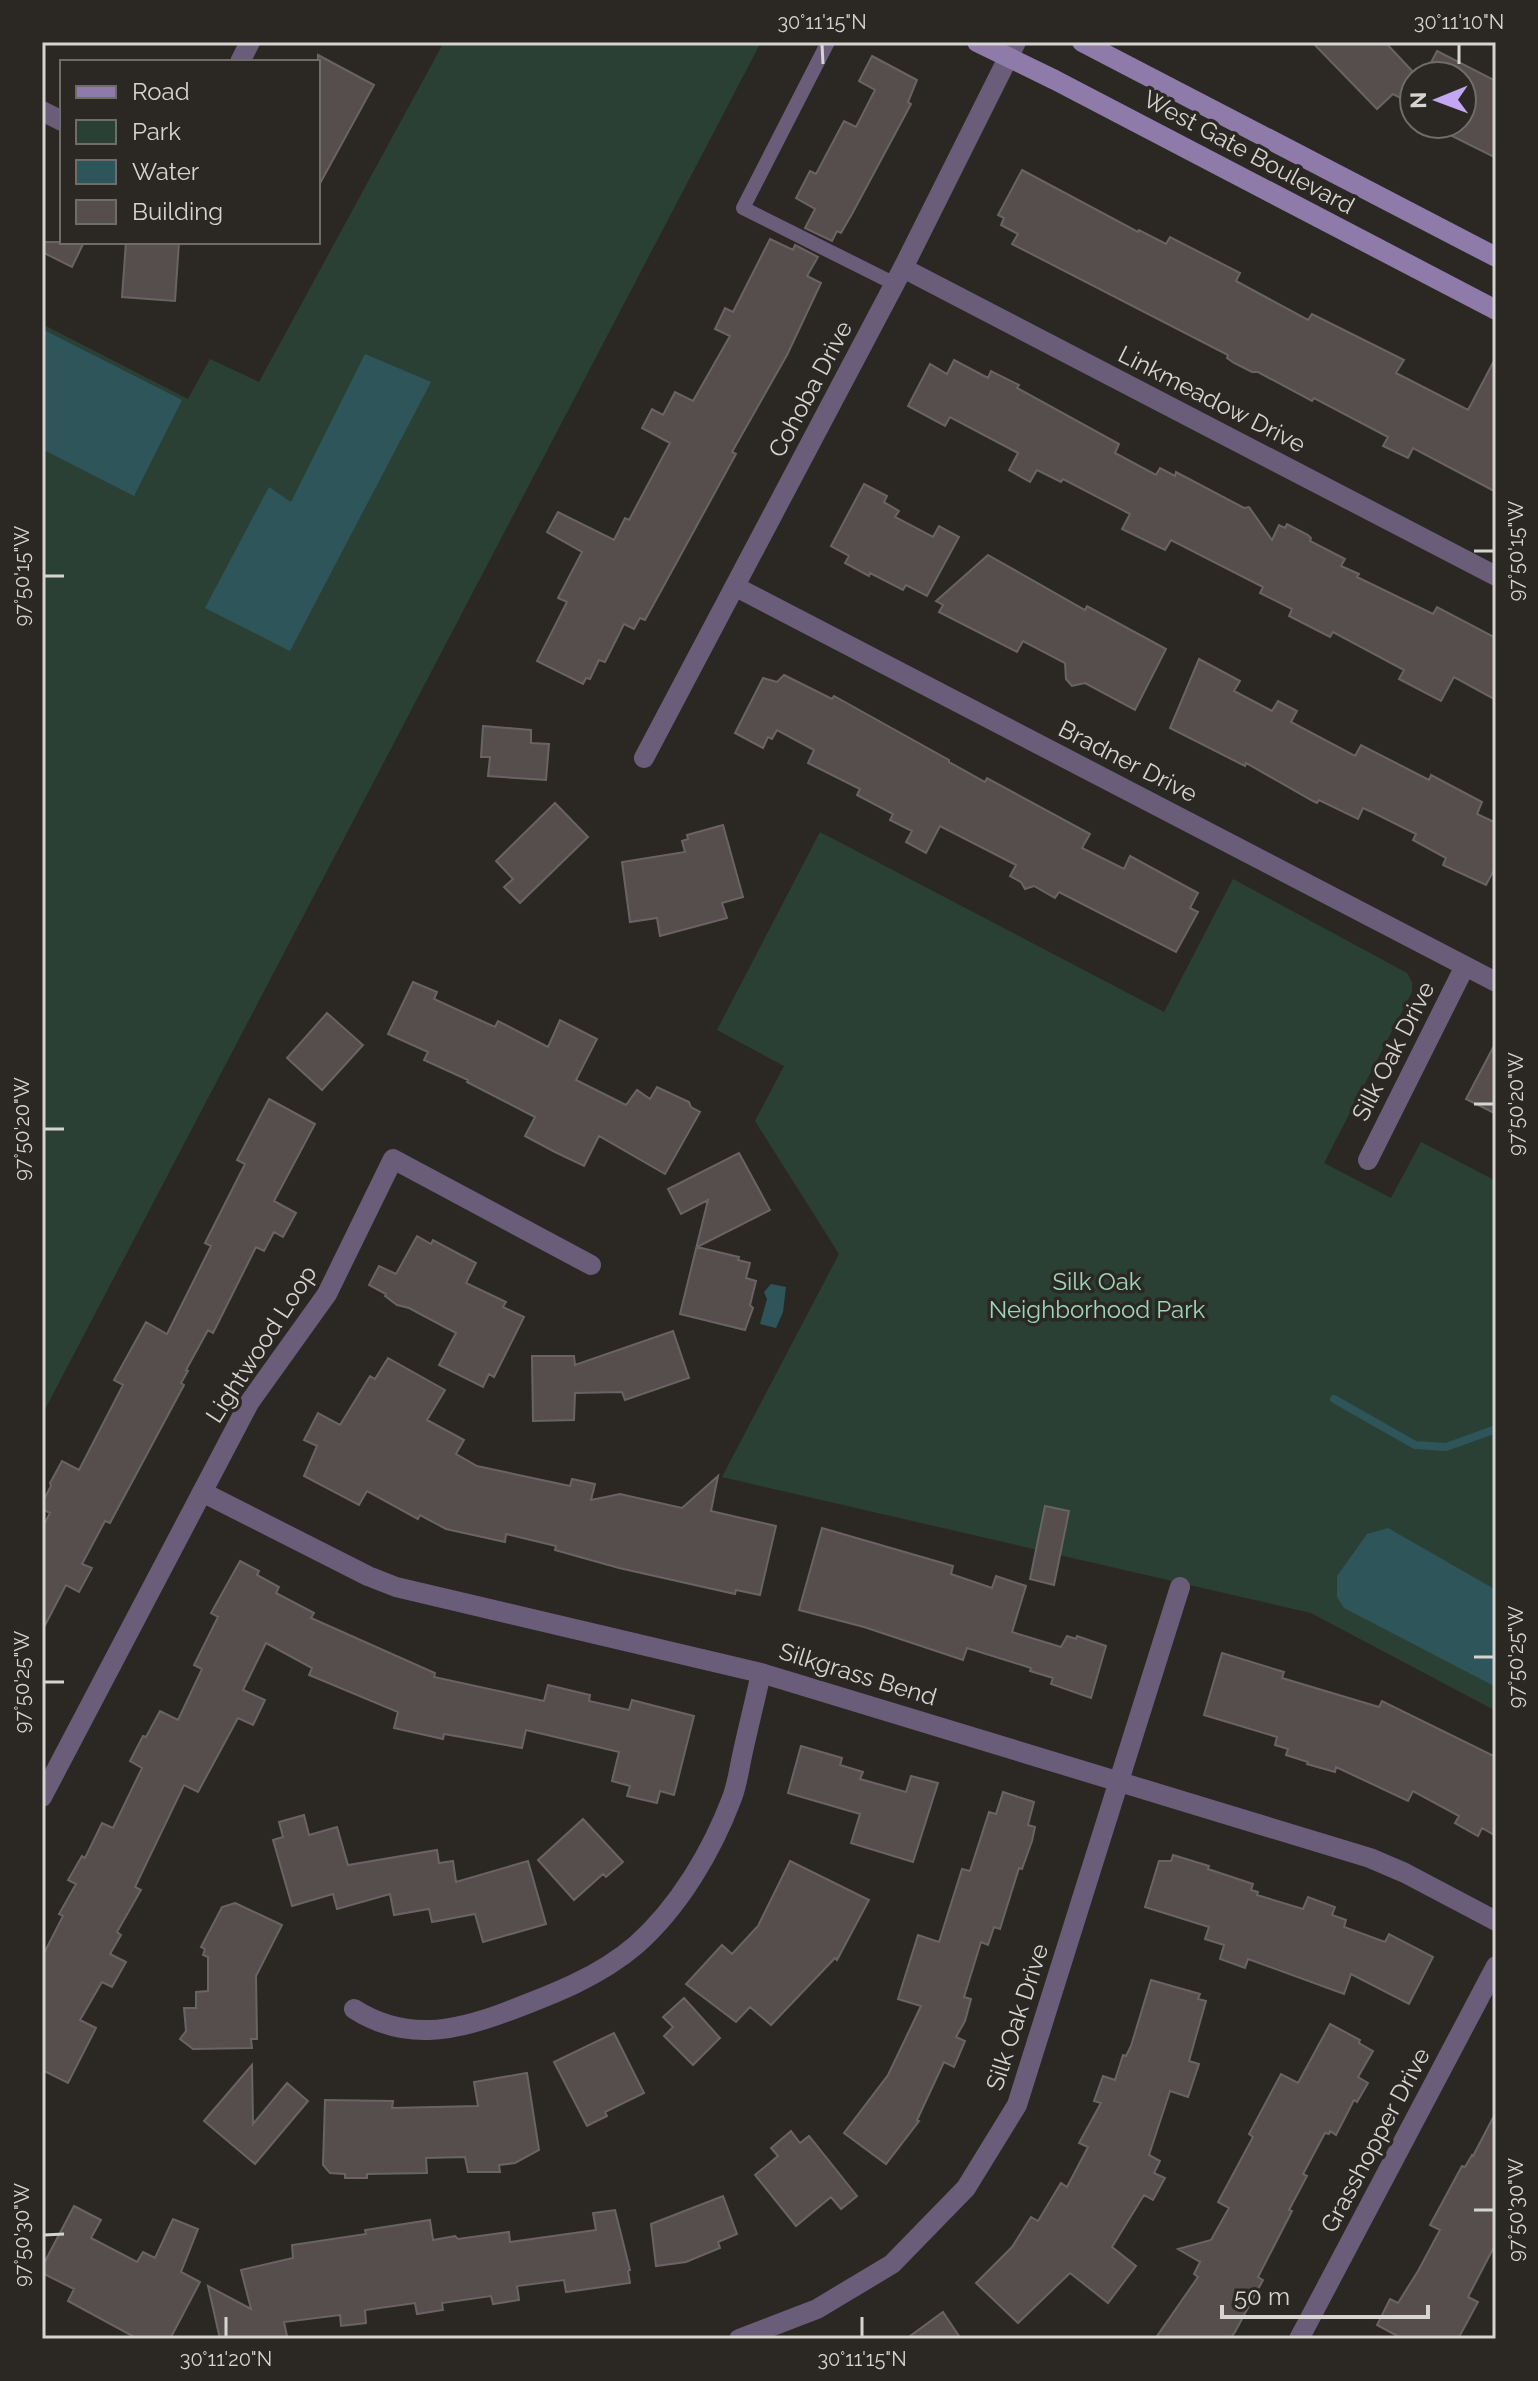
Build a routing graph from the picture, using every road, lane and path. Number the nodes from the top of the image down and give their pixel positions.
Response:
1 (250, 42) edge
2 (828, 42) edge
3 (977, 42) edge
4 (1082, 42) edge
5 (1012, 50) edge
6 (241, 60) edge
7 (42, 111) edge
8 (60, 120) edge
9 (1496, 257) edge
10 (899, 276) junction
11 (1496, 310) edge
12 (1496, 576) edge
13 (736, 587) junction
14 (644, 758) dead end
15 (1465, 966) junction
16 (1496, 982) edge
17 (1368, 1160) dead end
18 (591, 1265) dead end
19 (202, 1492) junction
20 (1180, 1587) dead end
21 (761, 1673) junction
22 (1120, 1782) junction
23 (42, 1797) edge
24 (1496, 1921) edge
25 (1496, 1966) edge
26 (354, 2009) dead end
27 (739, 2339) edge
28 (1299, 2339) edge

1 - 6 street
2 - 10 lane
3 - 5 main road, West Gate Boulevard
4 - 9 main road, West Gate Boulevard
5 - 10 street, Cohoba Drive
5 - 11 main road, West Gate Boulevard
7 - 8 street
10 - 12 street, Linkmeadow Drive
10 - 13 street, Cohoba Drive
13 - 14 street, Cohoba Drive
13 - 15 street, Bradner Drive
15 - 16 street, Bradner Drive
15 - 17 street, Silk Oak Drive
18 - 19 street, Lightwood Loop
19 - 21 street, Silkgrass Bend
19 - 23 street, Lightwood Loop
20 - 22 street, Silk Oak Drive
21 - 22 street, Silkgrass Bend
21 - 26 street
22 - 24 street, Silkgrass Bend
22 - 27 street, Silk Oak Drive
25 - 28 street, Grasshopper Drive

